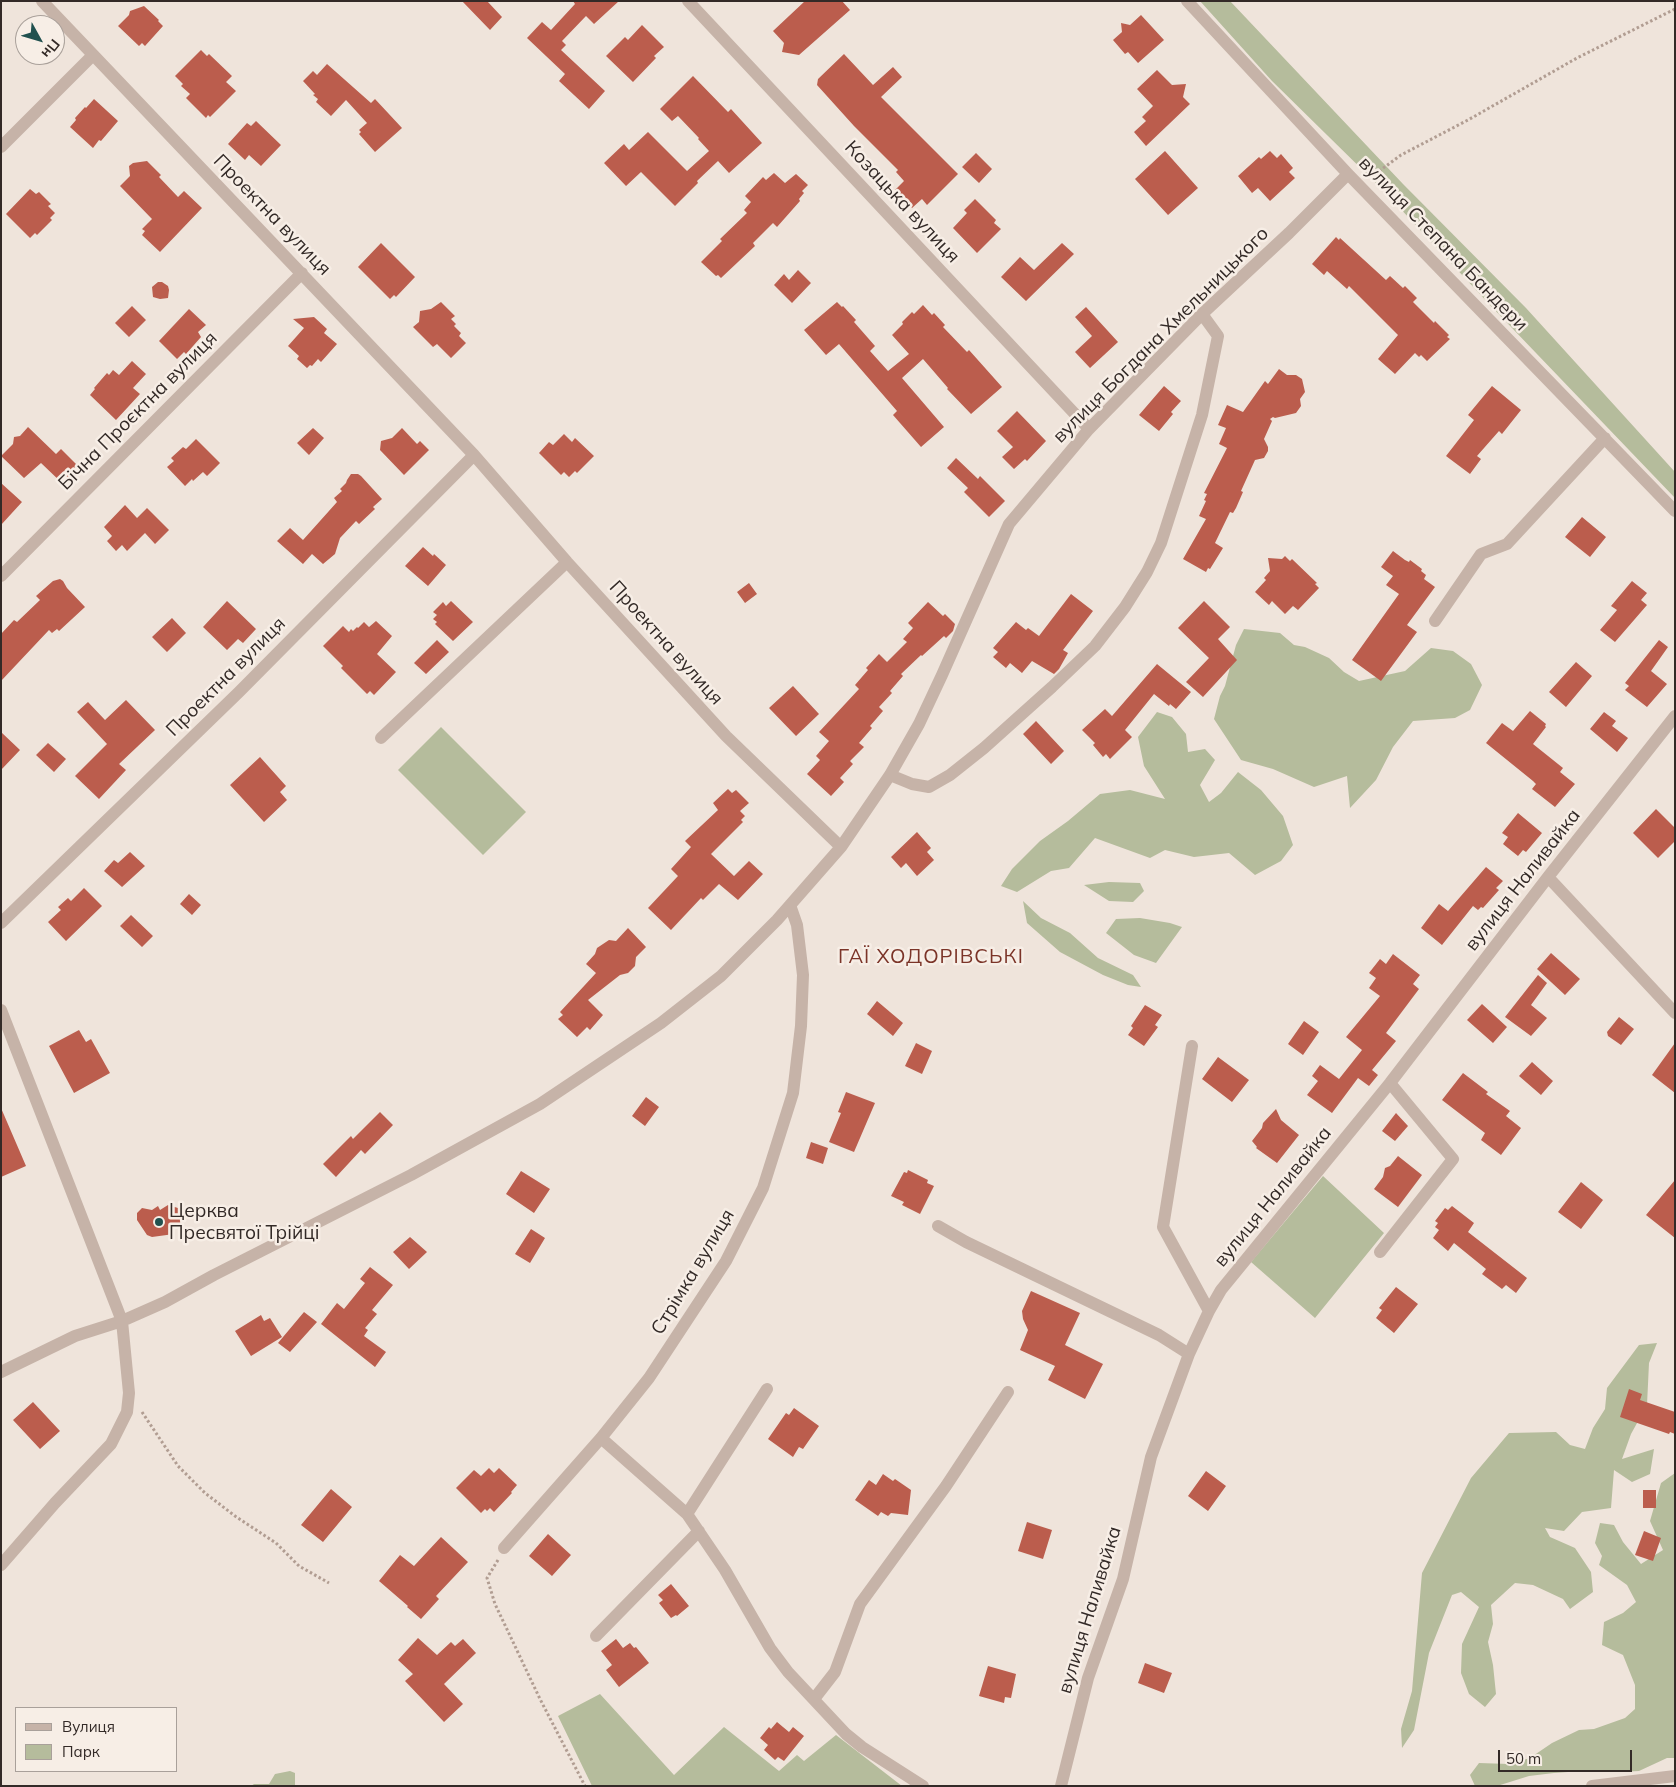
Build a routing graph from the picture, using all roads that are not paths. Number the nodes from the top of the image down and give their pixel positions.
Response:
1 (42, 1) edge
2 (688, 1) edge
3 (1187, 1) edge
4 (92, 56) junction
5 (1, 146) edge
6 (1348, 174) junction
7 (302, 273) junction
8 (1202, 314) junction
9 (1089, 429) junction
10 (1605, 438) junction
11 (474, 455) junction
12 (1675, 511) edge
13 (567, 562) junction
14 (1, 576) edge
15 (1435, 622) dead end
16 (1675, 716) edge
17 (381, 738) dead end
18 (890, 775) junction
19 (841, 847) junction
20 (1548, 877) junction
21 (790, 905) junction
22 (1, 923) edge
23 (1, 1010) edge
24 (1675, 1013) edge
25 (1192, 1046) dead end
26 (1390, 1082) junction
27 (938, 1226) dead end
28 (1380, 1252) dead end
29 (1209, 1311) junction
30 (122, 1321) junction
31 (1189, 1354) junction
32 (1, 1372) edge
33 (767, 1389) dead end
34 (1008, 1392) dead end
35 (601, 1438) junction
36 (686, 1514) junction
37 (698, 1531) junction
38 (504, 1548) road end
39 (1, 1565) edge
40 (596, 1636) dead end
41 (814, 1699) junction
42 (1675, 1776) edge
43 (923, 1786) edge
44 (1061, 1786) edge
45 (1592, 1786) edge

1 - 4 street, Проектна вулиця
2 - 9 street, Козацька вулиця
3 - 6 street, вулиця Степана Бандери
4 - 5 street
4 - 7 street, Проектна вулиця
6 - 8 street, вулиця Богдана Хмельницького
6 - 10 street, вулиця Степана Бандери
7 - 11 street, Проектна вулиця
7 - 14 street, Бічна Проєктна вулиця
8 - 9 street, вулиця Богдана Хмельницького
8 - 18 street
9 - 18 street, вулиця Богдана Хмельницького
10 - 12 street, вулиця Степана Бандери
10 - 15 street
11 - 13 street, Проектна вулиця
11 - 22 street, Проектна вулиця
13 - 17 street
13 - 19 street, Проектна вулиця
16 - 20 street, вулиця Наливайка
18 - 19 street, вулиця Богдана Хмельницького
19 - 21 street, вулиця Богдана Хмельницького
20 - 24 street
20 - 26 street, вулиця Наливайка
21 - 30 street, вулиця Богдана Хмельницького
21 - 35 street, Стрімка вулиця
23 - 30 street
25 - 29 street
26 - 28 street
26 - 29 street, вулиця Наливайка
27 - 31 street
29 - 31 street, вулиця Наливайка
30 - 32 street, вулиця Богдана Хмельницького
30 - 39 street
31 - 44 street, вулиця Наливайка
33 - 36 street
34 - 41 street
35 - 36 street
35 - 38 street, Стрімка вулиця
36 - 37 street
37 - 40 street
37 - 41 street
41 - 43 street
42 - 45 street

